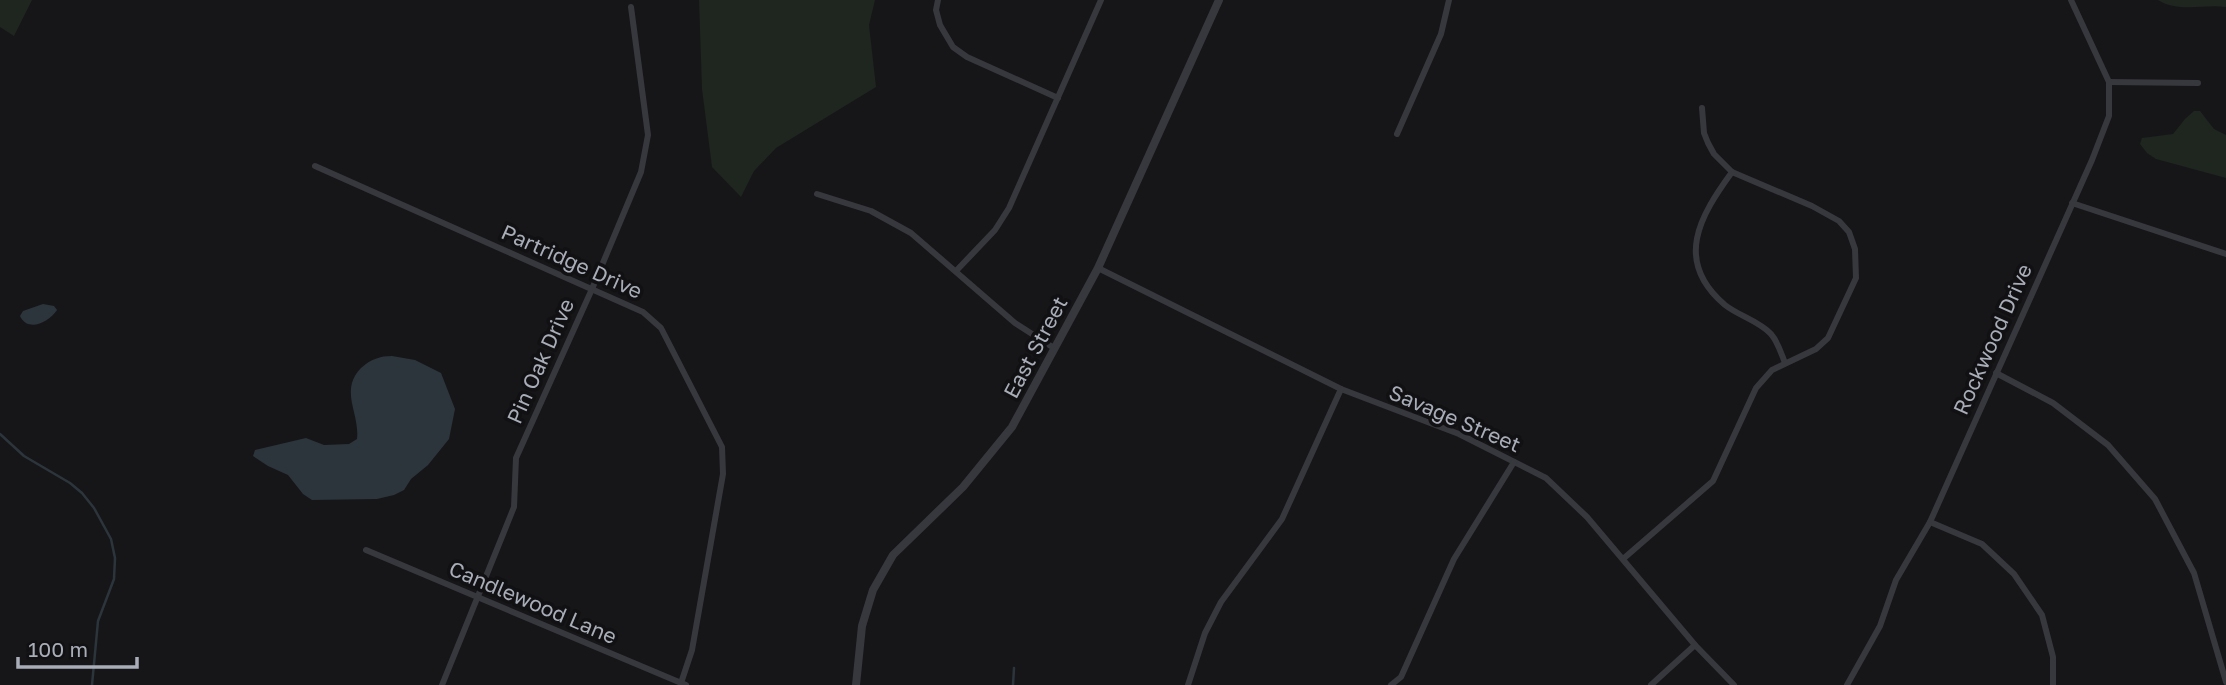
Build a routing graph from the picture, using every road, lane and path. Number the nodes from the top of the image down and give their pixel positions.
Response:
1 (938, 0) edge
2 (1101, 0) edge
3 (1219, 0) edge
4 (1450, 0) edge
5 (2071, 0) edge
6 (631, 7) dead end
7 (2109, 82) junction
8 (2198, 83) dead end
9 (1058, 98) junction
10 (1702, 108) dead end
11 (1397, 134) dead end
12 (315, 166) dead end
13 (1732, 172) junction
14 (817, 194) dead end
15 (2072, 203) junction
16 (2226, 254) edge
17 (1098, 268) junction
18 (956, 271) junction
19 (592, 289) junction
20 (1054, 348) junction
21 (1786, 363) junction
22 (1996, 373) junction
23 (1341, 389) junction
24 (1514, 461) junction
25 (1930, 522) junction
26 (366, 550) dead end
27 (1623, 559) junction
28 (477, 597) junction
29 (1695, 645) junction
30 (2226, 682) edge
31 (684, 684) edge
32 (442, 685) edge
33 (856, 685) edge
34 (1188, 685) edge
35 (1391, 685) edge
36 (1651, 685) edge
37 (1734, 685) edge
38 (1847, 685) edge
39 (2053, 685) edge

1 - 9 street
2 - 9 street
3 - 17 street, East Street
4 - 11 street
5 - 7 street, Rockwood Drive
6 - 19 street, Pin Oak Drive
7 - 8 street
7 - 15 street, Rockwood Drive
9 - 18 street
10 - 13 street
12 - 19 street, Partridge Drive
13 - 21 street
13 - 21 street
14 - 18 street
15 - 16 street
15 - 22 street, Rockwood Drive
17 - 20 street, East Street
17 - 23 street, Savage Street
18 - 20 street
19 - 28 street, Pin Oak Drive
19 - 31 street, Partridge Drive
20 - 33 street, East Street
21 - 27 street
22 - 25 street, Rockwood Drive
22 - 30 street
23 - 24 street, Savage Street
23 - 34 street
24 - 27 street, Savage Street
24 - 35 street
25 - 38 street, Rockwood Drive
25 - 39 street
26 - 28 street, Candlewood Lane
27 - 29 street, Savage Street
28 - 31 street, Candlewood Lane
28 - 32 street, Pin Oak Drive
29 - 36 street
29 - 37 street, Savage Street

